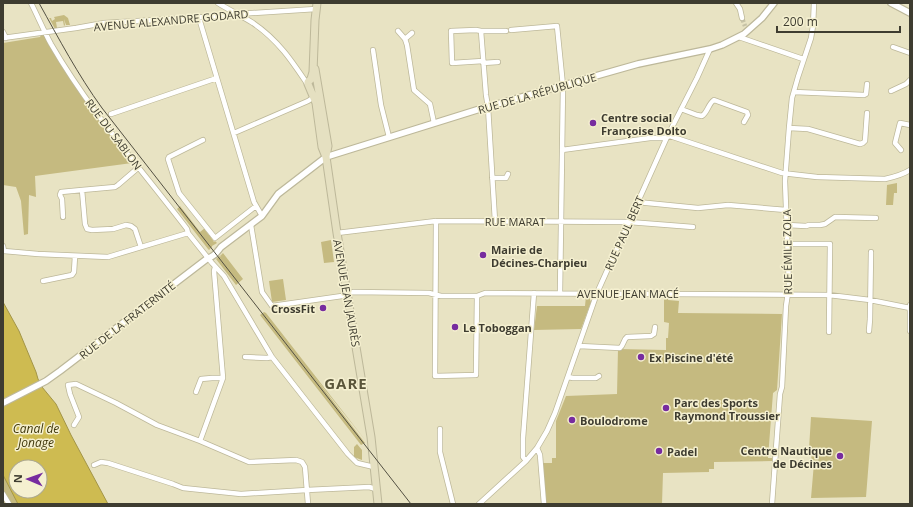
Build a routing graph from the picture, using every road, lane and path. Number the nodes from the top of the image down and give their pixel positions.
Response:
1 (31, 3) edge
2 (218, 3) edge
3 (736, 3) edge
4 (774, 3) edge
5 (814, 3) edge
6 (892, 3) edge
7 (316, 6) edge
8 (910, 13) edge
9 (237, 14) junction
10 (199, 18) junction
11 (742, 18) tunnel mouth
12 (512, 30) dead end
13 (481, 31) junction
14 (506, 31) dead end
15 (3, 32) edge
16 (45, 32) junction
17 (398, 32) dead end
18 (412, 33) dead end
19 (739, 36) junction
20 (4, 38) edge
21 (405, 39) junction
22 (893, 47) dead end
23 (710, 49) junction
24 (373, 50) dead end
25 (910, 53) edge
26 (803, 59) junction
27 (483, 62) junction
28 (498, 62) dead end
29 (314, 63) junction
30 (217, 78) junction
31 (910, 80) edge
32 (309, 83) junction
33 (318, 84) junction
34 (867, 84) dead end
35 (908, 85) edge
36 (563, 86) junction
37 (794, 92) junction
38 (891, 92) dead end
39 (314, 97) junction
40 (488, 107) junction
41 (682, 109) junction
42 (867, 113) dead end
43 (111, 114) dead end
44 (744, 122) dead end
45 (434, 123) junction
46 (910, 126) edge
47 (789, 128) junction
48 (234, 133) junction
49 (389, 137) junction
50 (667, 137) junction
51 (203, 140) dead end
52 (562, 150) junction
53 (900, 150) dead end
54 (326, 157) junction
55 (139, 168) junction
56 (910, 170) edge
57 (785, 173) junction
58 (508, 174) dead end
59 (492, 178) junction
60 (82, 190) junction
61 (637, 202) junction
62 (256, 206) junction
63 (786, 210) junction
64 (63, 216) dead end
65 (262, 216) junction
66 (876, 218) dead end
67 (495, 221) junction
68 (561, 221) junction
69 (436, 222) junction
70 (629, 222) junction
71 (251, 225) junction
72 (787, 225) junction
73 (693, 227) dead end
74 (188, 233) junction
75 (337, 233) junction
76 (793, 244) dead end
77 (3, 246) edge
78 (141, 247) junction
79 (871, 252) dead end
80 (75, 256) junction
81 (208, 258) junction
82 (215, 267) junction
83 (43, 281) dead end
84 (348, 293) junction
85 (534, 293) junction
86 (560, 293) junction
87 (597, 293) junction
88 (436, 294) junction
89 (788, 294) junction
90 (829, 295) junction
91 (477, 296) junction
92 (870, 300) junction
93 (910, 307) edge
94 (655, 327) dead end
95 (869, 331) dead end
96 (910, 331) edge
97 (829, 332) dead end
98 (579, 346) junction
99 (272, 356) junction
100 (245, 357) dead end
101 (598, 376) dead end
102 (568, 377) junction
103 (223, 378) junction
104 (196, 392) dead end
105 (3, 404) edge
106 (74, 425) dead end
107 (440, 429) dead end
108 (200, 441) junction
109 (537, 448) junction
110 (526, 461) junction
111 (94, 465) dead end
112 (372, 467) junction
113 (374, 488) junction
114 (307, 490) junction
115 (3, 494) edge
116 (9, 504) edge
117 (308, 504) edge
118 (376, 504) edge
119 (453, 504) edge
120 (479, 504) edge
121 (544, 504) edge
122 (772, 504) edge

1 - 16 street, RUE DU SABLON
2 - 9 street
3 - 11 street
4 - 19 street, RUE DE LA RÉPUBLIQUE
5 - 26 street, RUE ÉMILE ZOLA
6 - 8 street
7 - 9 street, AVENUE ALEXANDRE GODARD
7 - 29 main road, AVENUE JEAN JAURÈS
9 - 10 street, AVENUE ALEXANDRE GODARD
9 - 32 street
10 - 16 street, AVENUE ALEXANDRE GODARD
10 - 30 street
12 - 36 street
13 - 14 street
13 - 27 street
13 - 27 street
15 - 20 street
16 - 20 street, AVENUE ALEXANDRE GODARD
16 - 55 street, RUE DU SABLON
17 - 21 street
18 - 21 street
19 - 23 street, RUE DE LA RÉPUBLIQUE
19 - 26 street
21 - 45 street
22 - 25 street
23 - 36 street, RUE DE LA RÉPUBLIQUE
23 - 41 street, RUE PAUL BERT
24 - 49 street
26 - 37 street, RUE ÉMILE ZOLA
27 - 28 street
27 - 40 street
29 - 32 main road, AVENUE JEAN JAURÈS
29 - 33 main road, AVENUE JEAN JAURÈS
30 - 43 street
30 - 48 street
31 - 35 street
32 - 33 main road
32 - 39 main road, AVENUE JEAN JAURÈS
33 - 54 main road, AVENUE JEAN JAURÈS
34 - 37 street
35 - 38 street
36 - 40 street, RUE DE LA RÉPUBLIQUE
36 - 52 street
37 - 47 street, RUE ÉMILE ZOLA
39 - 48 street
39 - 54 main road, AVENUE JEAN JAURÈS
40 - 45 street, RUE DE LA RÉPUBLIQUE
40 - 59 street
41 - 44 street
41 - 50 street, RUE PAUL BERT
42 - 47 street
45 - 49 street, RUE DE LA RÉPUBLIQUE
46 - 53 street
47 - 57 street, RUE ÉMILE ZOLA
48 - 62 street
49 - 54 street, RUE DE LA RÉPUBLIQUE
50 - 52 street
50 - 57 street
50 - 61 street, RUE PAUL BERT
51 - 62 street
52 - 68 street
54 - 65 street, RUE DE LA FRATERNITÉ
54 - 75 main road, AVENUE JEAN JAURÈS
55 - 60 street
55 - 74 street, RUE DU SABLON
56 - 57 street
57 - 63 street, RUE ÉMILE ZOLA
58 - 59 street
59 - 67 street
60 - 64 street
60 - 78 street
61 - 63 street
61 - 70 street, RUE PAUL BERT
62 - 65 street
63 - 72 street, RUE ÉMILE ZOLA
65 - 71 street, RUE DE LA FRATERNITÉ
66 - 72 street
67 - 68 street, RUE MARAT
67 - 69 street, RUE MARAT
68 - 70 street, RUE MARAT
68 - 86 street
69 - 75 street, RUE MARAT
69 - 88 street
70 - 73 street, RUE MARAT
70 - 87 street, RUE PAUL BERT
71 - 81 street, RUE DE LA FRATERNITÉ
71 - 84 street, AVENUE JEAN MACÉ
72 - 89 street, RUE ÉMILE ZOLA
74 - 78 street
74 - 81 street, RUE DU SABLON
75 - 84 main road, AVENUE JEAN JAURÈS
76 - 90 street
77 - 80 street
78 - 80 street
79 - 92 street
80 - 83 street
81 - 82 street, RUE DU SABLON
81 - 105 street, RUE DE LA FRATERNITÉ
82 - 99 street, RUE DU SABLON
82 - 103 street
84 - 88 street, AVENUE JEAN MACÉ
84 - 112 main road, AVENUE JEAN JAURÈS
85 - 86 street, AVENUE JEAN MACÉ
85 - 91 street, AVENUE JEAN MACÉ
85 - 110 street
86 - 87 street, AVENUE JEAN MACÉ
87 - 89 street, AVENUE JEAN MACÉ
87 - 98 street, RUE PAUL BERT
88 - 91 street, AVENUE JEAN MACÉ
88 - 91 street
89 - 90 street, AVENUE JEAN MACÉ
89 - 122 street, RUE ÉMILE ZOLA
90 - 92 street, AVENUE JEAN MACÉ
90 - 97 street
92 - 93 street, AVENUE JEAN MACÉ
92 - 95 street
93 - 96 street, AVENUE JEAN MACÉ
94 - 98 street
98 - 102 street, RUE PAUL BERT
99 - 100 street
99 - 112 street, RUE DU SABLON
101 - 102 street
102 - 109 street, RUE PAUL BERT
103 - 104 street
103 - 108 street
106 - 108 street
107 - 119 street
108 - 114 street
109 - 110 street, RUE PAUL BERT
109 - 121 street
110 - 120 street, RUE PAUL BERT
111 - 114 street
112 - 113 main road, AVENUE JEAN JAURÈS
113 - 114 street
113 - 118 main road, AVENUE JEAN JAURÈS
114 - 117 street
115 - 116 street

